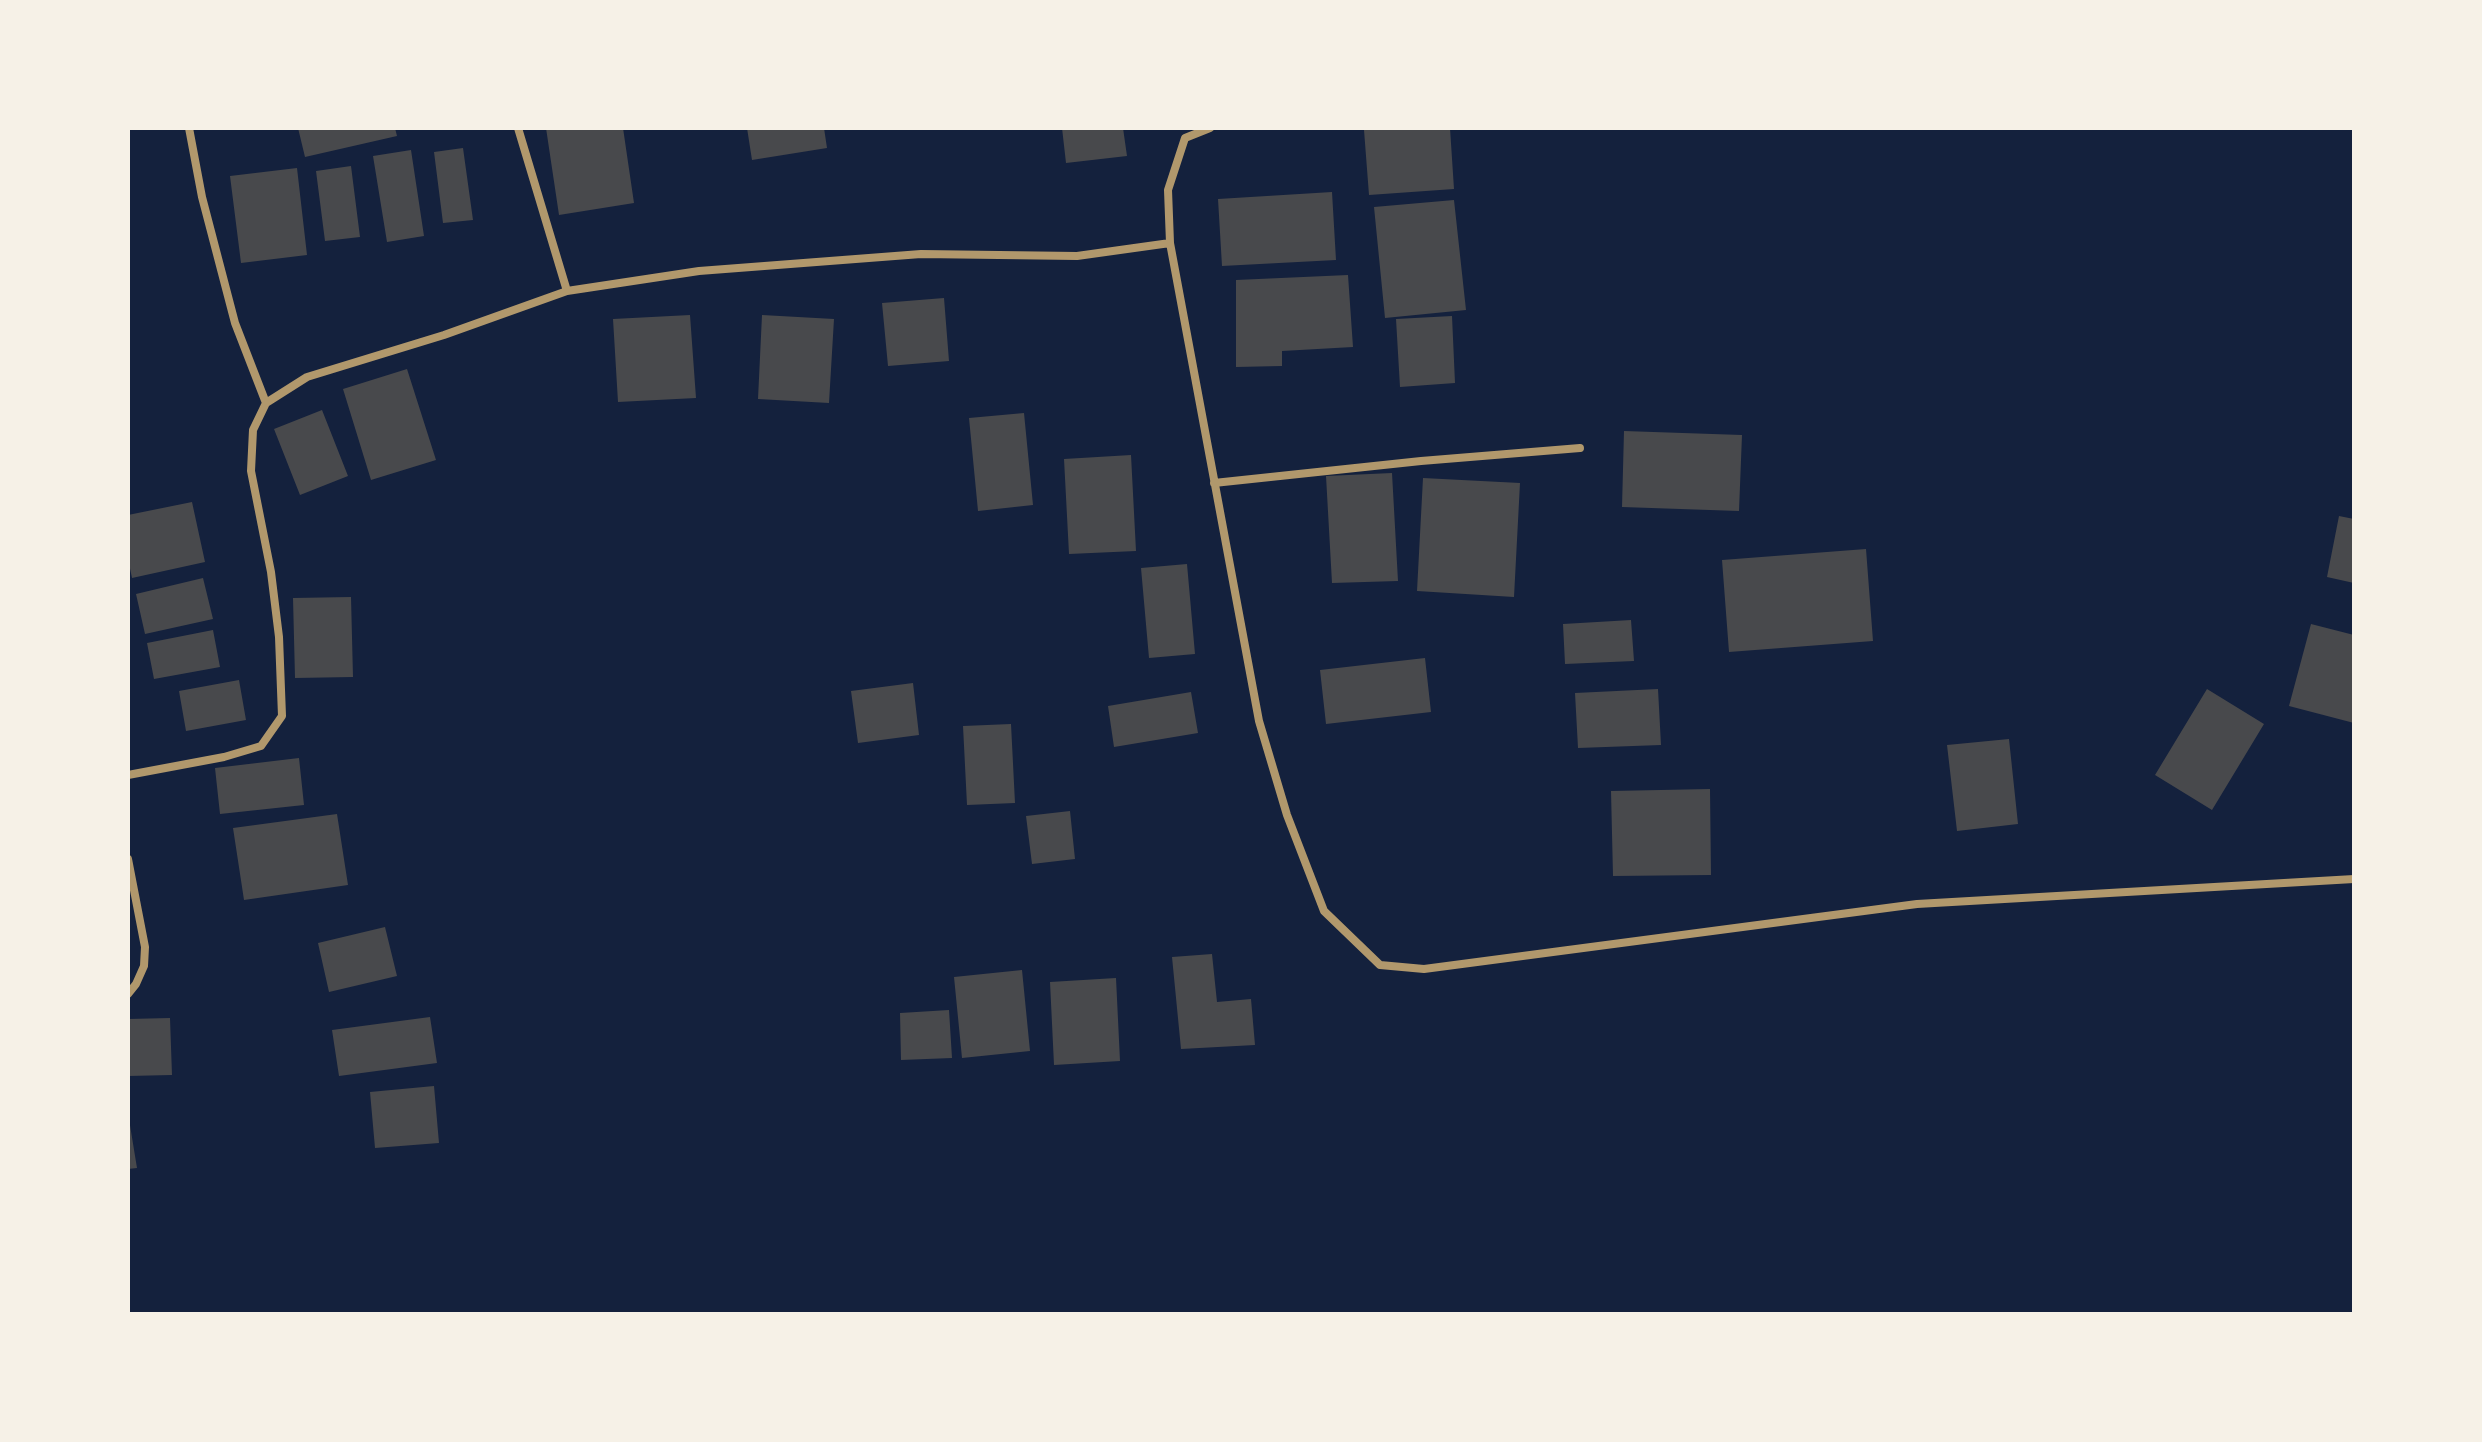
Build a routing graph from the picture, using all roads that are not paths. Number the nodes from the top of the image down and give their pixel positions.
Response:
1 (189, 128) edge
2 (518, 128) edge
3 (1210, 128) edge
4 (1170, 243) junction
5 (567, 291) junction
6 (266, 403) junction
7 (1580, 448) dead end
8 (1214, 483) junction
9 (128, 775) edge
10 (128, 859) edge
11 (2354, 879) edge
12 (128, 994) edge

1 - 6 street
2 - 5 street
3 - 4 street
4 - 5 street
4 - 8 street
5 - 6 street
6 - 9 street
7 - 8 street
8 - 11 street
10 - 12 street

